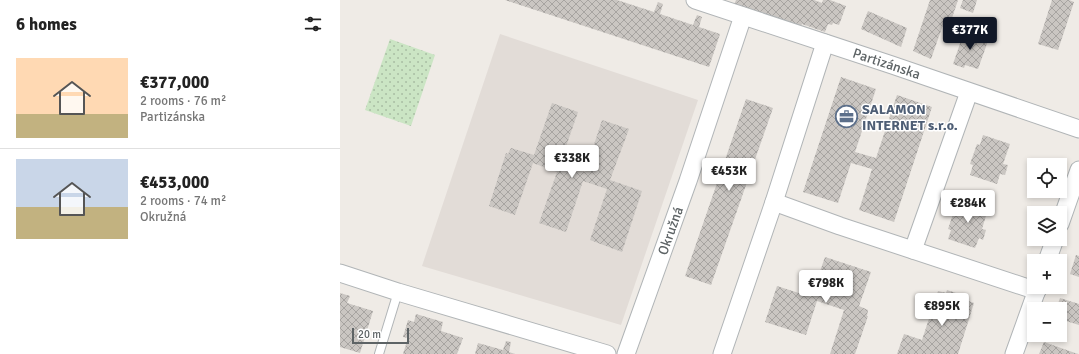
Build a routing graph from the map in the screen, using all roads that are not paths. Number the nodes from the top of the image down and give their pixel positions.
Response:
1 (695, 0) edge
2 (743, 16) junction
3 (825, 42) junction
4 (969, 92) junction
5 (1079, 129) edge
6 (1079, 170) edge
7 (774, 202) junction
8 (1066, 206) edge
9 (913, 250) junction
10 (340, 273) edge
11 (1027, 286) edge
12 (398, 292) junction
13 (1035, 294) edge
14 (379, 354) edge
15 (607, 354) edge
16 (626, 354) edge
17 (722, 354) edge
18 (1014, 354) edge

1 - 2 street, Partizánska
2 - 3 street, Partizánska
2 - 16 street, Okružná
3 - 4 street, Partizánska
3 - 7 street
4 - 5 street, Partizánska
4 - 9 street
6 - 8 street
7 - 9 street
7 - 17 street
9 - 11 street
10 - 12 street
12 - 14 lane
12 - 15 street
13 - 18 street

